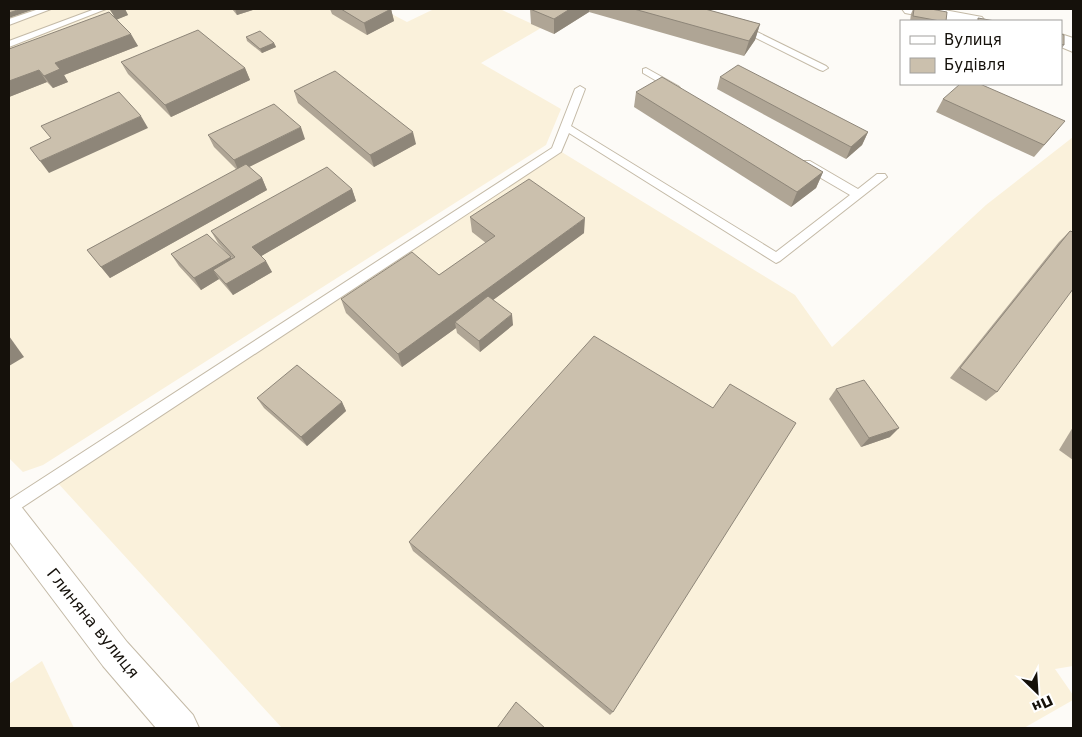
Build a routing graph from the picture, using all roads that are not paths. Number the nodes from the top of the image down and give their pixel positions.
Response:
1 (47, 9) edge
2 (102, 9) edge
3 (911, 9) edge
4 (971, 20) edge
5 (9, 22) edge
6 (734, 24) edge
7 (1062, 40) edge
8 (9, 44) edge
9 (1073, 46) edge
10 (823, 68) dead end
11 (646, 71) dead end
12 (580, 89) dead end
13 (688, 96) edge
14 (566, 127) junction
15 (798, 159) edge
16 (881, 177) dead end
17 (858, 194) junction
18 (9, 509) edge
19 (9, 516) edge
20 (180, 728) edge

1 - 5 lane
2 - 8 lane
3 - 4 street
6 - 10 lane
7 - 9 street
11 - 13 lane
12 - 14 lane
14 - 17 lane
14 - 18 lane
15 - 17 lane
16 - 17 lane
19 - 20 street, Глиняна вулиця

